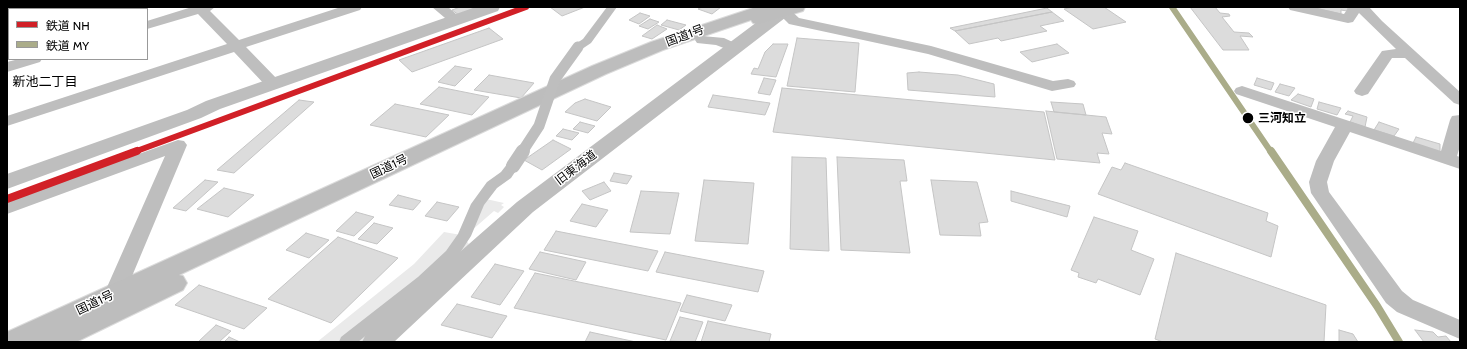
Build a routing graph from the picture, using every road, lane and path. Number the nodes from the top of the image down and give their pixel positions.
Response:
1 (355, 7) edge
2 (439, 7) edge
3 (492, 7) edge
4 (612, 7) edge
5 (1295, 7) edge
6 (1356, 7) edge
7 (1361, 7) edge
8 (203, 8) edge
9 (785, 8) edge
10 (456, 20) junction
11 (148, 25) edge
12 (702, 40) junction
13 (236, 46) junction
14 (734, 48) junction
15 (1408, 53) junction
16 (32, 60) edge
17 (7, 68) edge
18 (273, 84) junction
19 (1068, 84) dead end
20 (1242, 91) dead end
21 (1362, 91) dead end
22 (1460, 100) edge
23 (1460, 120) edge
24 (7, 121) edge
25 (1345, 125) junction
26 (1454, 161) edge
27 (7, 182) edge
28 (7, 208) edge
29 (115, 294) junction
30 (1460, 330) edge
31 (11, 342) edge
32 (50, 342) edge
33 (347, 342) edge
34 (376, 342) edge

1 - 13 street
2 - 10 street
3 - 10 street
4 - 33 street, bridge
5 - 6 street
7 - 15 street
8 - 11 street
8 - 13 street
9 - 12 highway, 国道1号
9 - 14 street, 旧東海道
9 - 19 street
9 - 29 highway, 国道1号
10 - 18 street
12 - 14 street
12 - 32 highway, 国道1号
13 - 18 street
13 - 24 street
14 - 34 street, 旧東海道
15 - 21 street
15 - 22 street
16 - 17 street
18 - 27 street
20 - 25 street
23 - 26 street
25 - 26 street
25 - 30 street
28 - 29 street
29 - 31 highway, 国道1号

